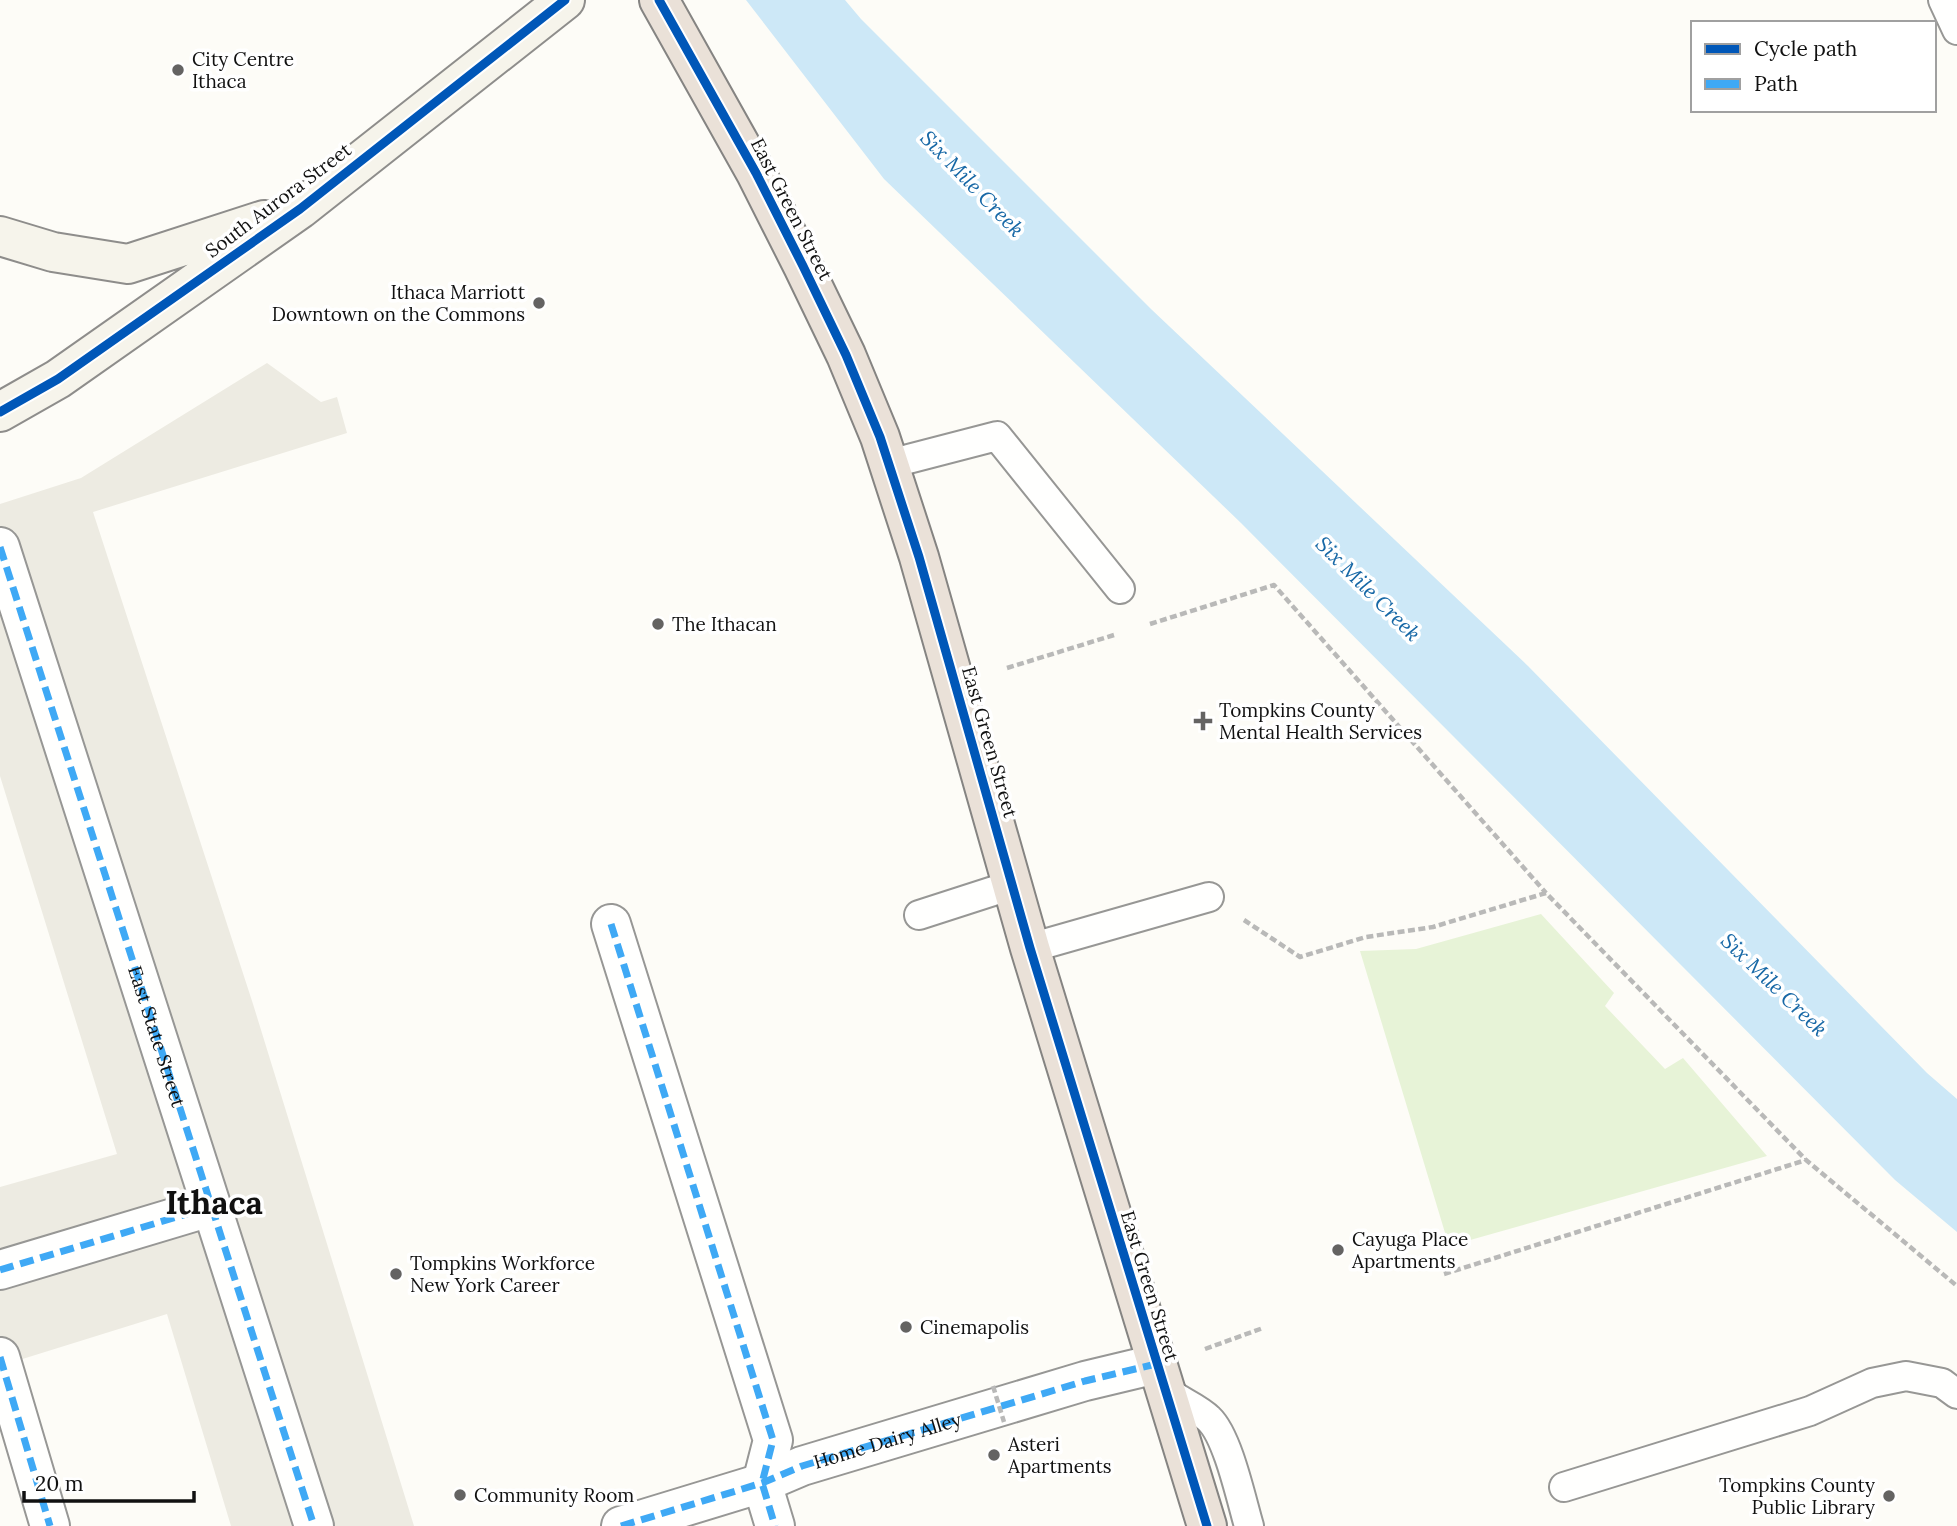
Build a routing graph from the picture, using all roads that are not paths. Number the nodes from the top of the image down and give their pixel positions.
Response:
1 (565, 0) edge
2 (659, 0) edge
3 (1943, 0) edge
4 (1957, 30) edge
5 (300, 209) junction
6 (0, 236) edge
7 (0, 412) edge
8 (888, 464) junction
9 (0, 547) edge
10 (1120, 589) dead end
11 (1012, 885) junction
12 (1209, 897) road end
13 (919, 915) dead end
14 (611, 924) dead end
15 (1030, 948) junction
16 (210, 1207) junction
17 (0, 1270) edge
18 (0, 1357) edge
19 (1160, 1376) junction
20 (1957, 1394) edge
21 (762, 1483) junction
22 (1564, 1488) dead end
23 (50, 1526) edge
24 (314, 1526) edge
25 (621, 1526) edge
26 (775, 1526) edge
27 (1207, 1526) edge
28 (1250, 1526) edge

1 - 5 street, South Aurora Street
2 - 8 highway, East Green Street
3 - 4 lane
5 - 6 street
5 - 7 street, South Aurora Street
8 - 10 lane
8 - 11 highway, East Green Street
9 - 16 street, East State Street
11 - 13 lane
11 - 15 highway, East Green Street
12 - 15 lane
14 - 21 street
15 - 19 highway, East Green Street
16 - 17 street
16 - 24 street, East State Street
18 - 23 street
19 - 21 street, Home Dairy Alley
19 - 27 highway, East Green Street
19 - 28 lane
20 - 22 lane
21 - 25 street, Home Dairy Alley
21 - 26 street

